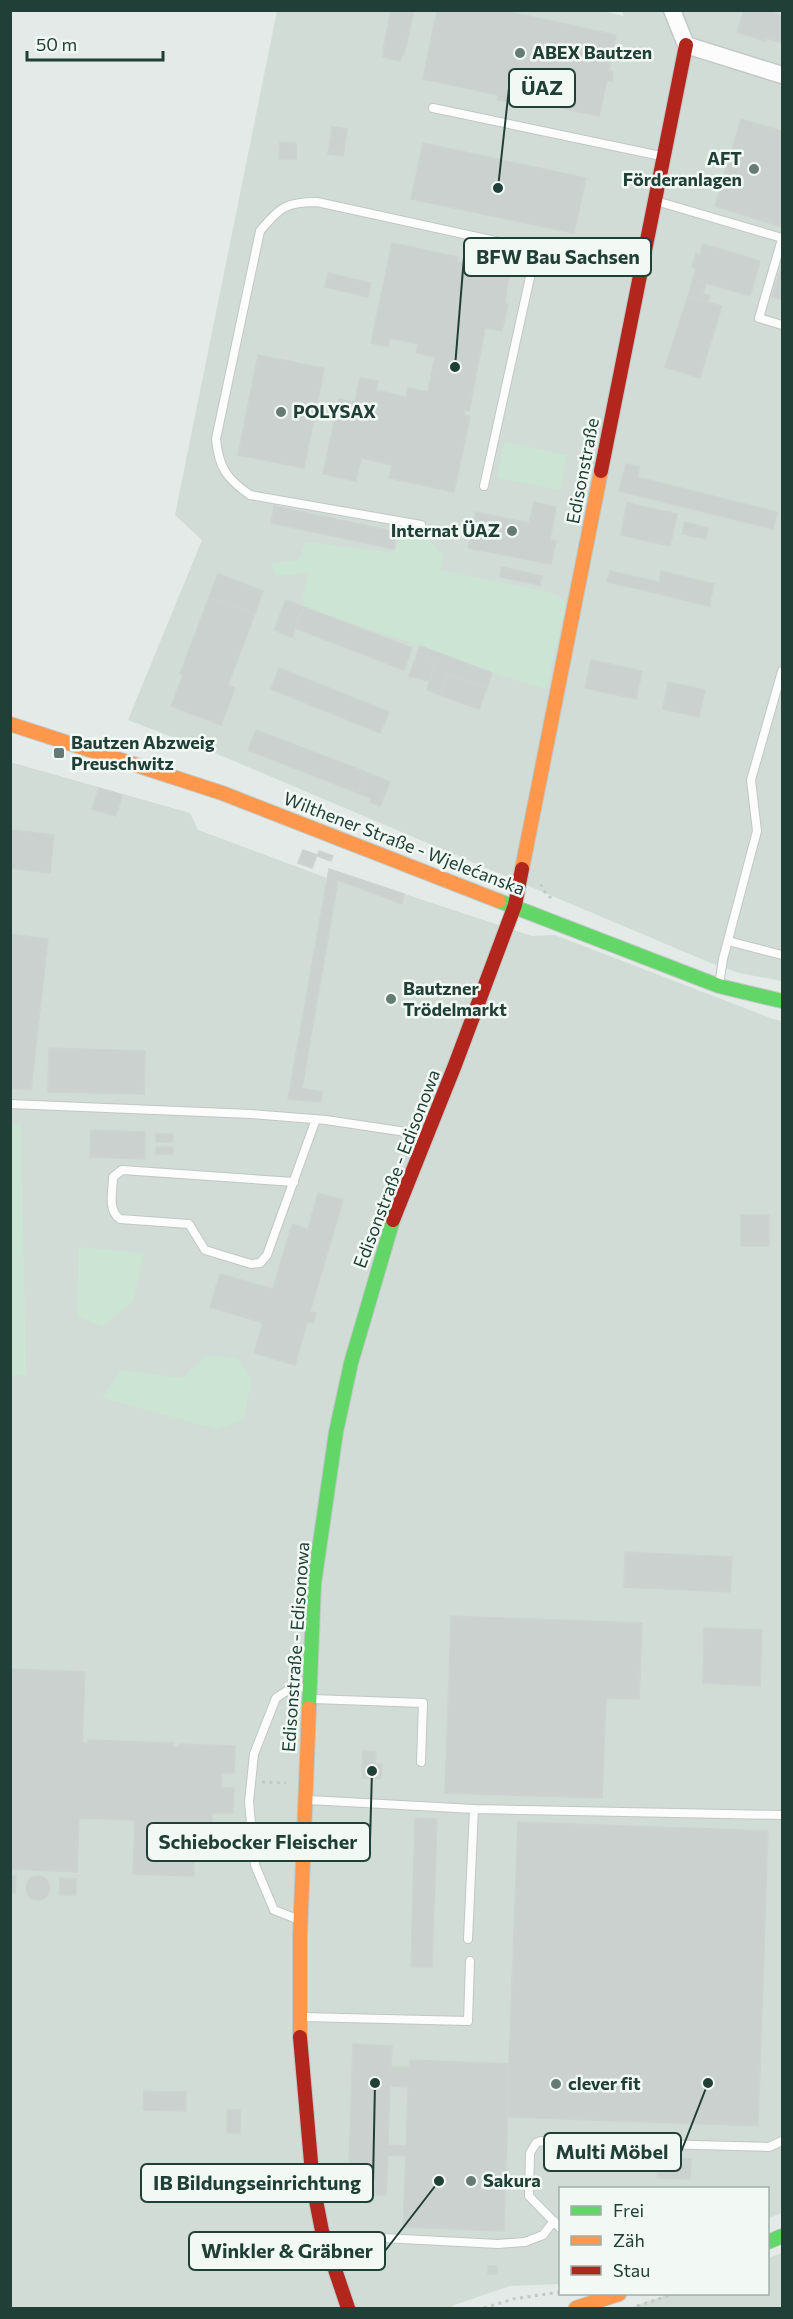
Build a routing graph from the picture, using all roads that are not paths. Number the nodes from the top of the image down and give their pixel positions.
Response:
1 (672, 10) edge
2 (686, 45) junction
3 (783, 75) edge
4 (433, 108) dead end
5 (664, 157) junction
6 (656, 200) junction
7 (783, 238) edge
8 (536, 250) junction
9 (641, 273) junction
10 (783, 325) edge
11 (484, 486) dead end
12 (421, 525) dead end
13 (783, 671) edge
14 (10, 724) edge
15 (515, 905) junction
16 (728, 941) junction
17 (783, 955) edge
18 (718, 986) junction
19 (783, 1002) edge
20 (10, 1104) edge
21 (316, 1119) junction
22 (426, 1135) junction
23 (294, 1182) junction
24 (309, 1693) junction
25 (422, 1762) dead end
26 (305, 1800) junction
27 (474, 1809) junction
28 (783, 1815) edge
29 (300, 1920) junction
30 (468, 1939) dead end
31 (470, 1961) dead end
32 (300, 2017) junction
33 (783, 2140) edge
34 (557, 2225) edge
35 (364, 2237) dead end
36 (616, 2295) edge
37 (600, 2301) edge
38 (348, 2308) edge
39 (576, 2308) edge

1 - 2 street
2 - 3 street
2 - 5 street, Edisonstraße
4 - 5 lane
5 - 6 street, Edisonstraße
6 - 7 lane
6 - 9 street, Edisonstraße
7 - 10 lane
8 - 9 lane
8 - 11 lane
8 - 12 lane
9 - 15 street, Edisonstraße
13 - 16 lane
14 - 15 street, Wilthener Straße - Wjelećanska
15 - 18 street, Wilthener Straße - Wjelećanska
15 - 22 street, Edisonstraße - Edisonowa
16 - 17 lane
16 - 18 lane
18 - 19 street, Wilthener Straße - Wjelećanska
20 - 21 lane
21 - 22 lane
21 - 23 lane
22 - 24 street, Edisonstraße - Edisonowa
23 - 23 lane
24 - 25 lane
24 - 26 street, Edisonstraße - Edisonowa
24 - 29 lane
26 - 27 lane
26 - 29 street, Edisonstraße - Edisonowa
27 - 28 lane
27 - 30 lane
29 - 32 street, Edisonstraße - Edisonowa
31 - 32 lane
32 - 38 street, Edisonstraße - Edisonowa
33 - 34 lane
34 - 35 lane
36 - 37 street
37 - 39 street

